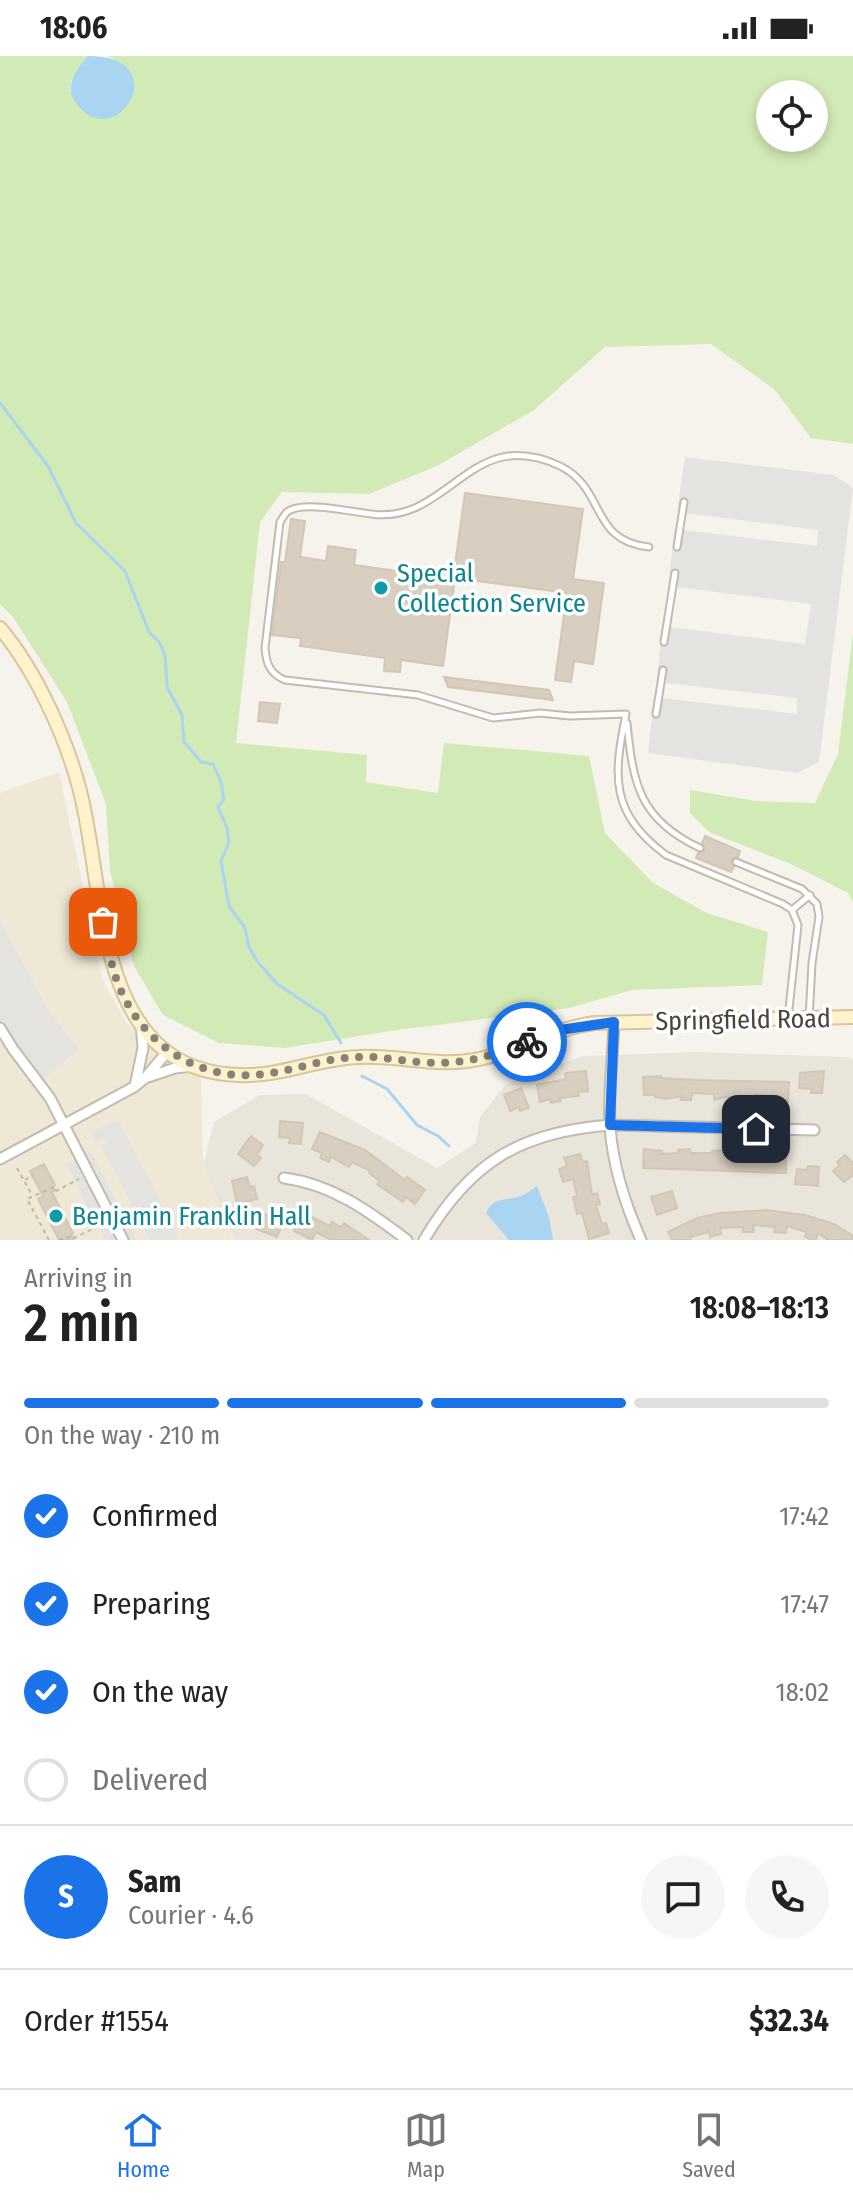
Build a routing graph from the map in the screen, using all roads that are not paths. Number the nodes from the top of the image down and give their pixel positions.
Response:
1 (684, 502) dead end
2 (649, 547) dead end
3 (677, 547) dead end
4 (675, 573) dead end
5 (0, 628) edge
6 (664, 642) dead end
7 (663, 670) dead end
8 (626, 714) junction
9 (656, 714) dead end
10 (700, 848) dead end
11 (736, 862) dead end
12 (810, 895) junction
13 (792, 910) junction
14 (853, 1017) edge
15 (788, 1020) junction
16 (809, 1020) junction
17 (141, 1022) junction
18 (614, 1022) junction
19 (0, 1028) edge
20 (168, 1051) junction
21 (194, 1065) junction
22 (145, 1078) junction
23 (134, 1087) junction
24 (64, 1125) junction
25 (610, 1125) junction
26 (814, 1130) dead end
27 (0, 1159) edge
28 (284, 1178) dead end
29 (123, 1240) edge
30 (407, 1240) edge
31 (424, 1240) edge
32 (641, 1240) edge

1 - 3 lane
2 - 8 lane
4 - 6 lane
5 - 17 street, Springfield Road
7 - 9 lane
8 - 10 lane
8 - 13 lane
11 - 12 lane
12 - 13 lane
12 - 16 lane
13 - 15 lane
14 - 16 street, Springfield Road
15 - 16 street, Springfield Road
15 - 18 street, Springfield Road
17 - 20 street, Springfield Road
17 - 23 street
18 - 21 street, Springfield Road
18 - 25 street
19 - 24 street
20 - 21 street, Springfield Road
20 - 22 street
21 - 22 street
22 - 23 street
23 - 24 street
24 - 27 street
24 - 29 street
25 - 26 street
25 - 31 street
25 - 32 street
28 - 30 street

